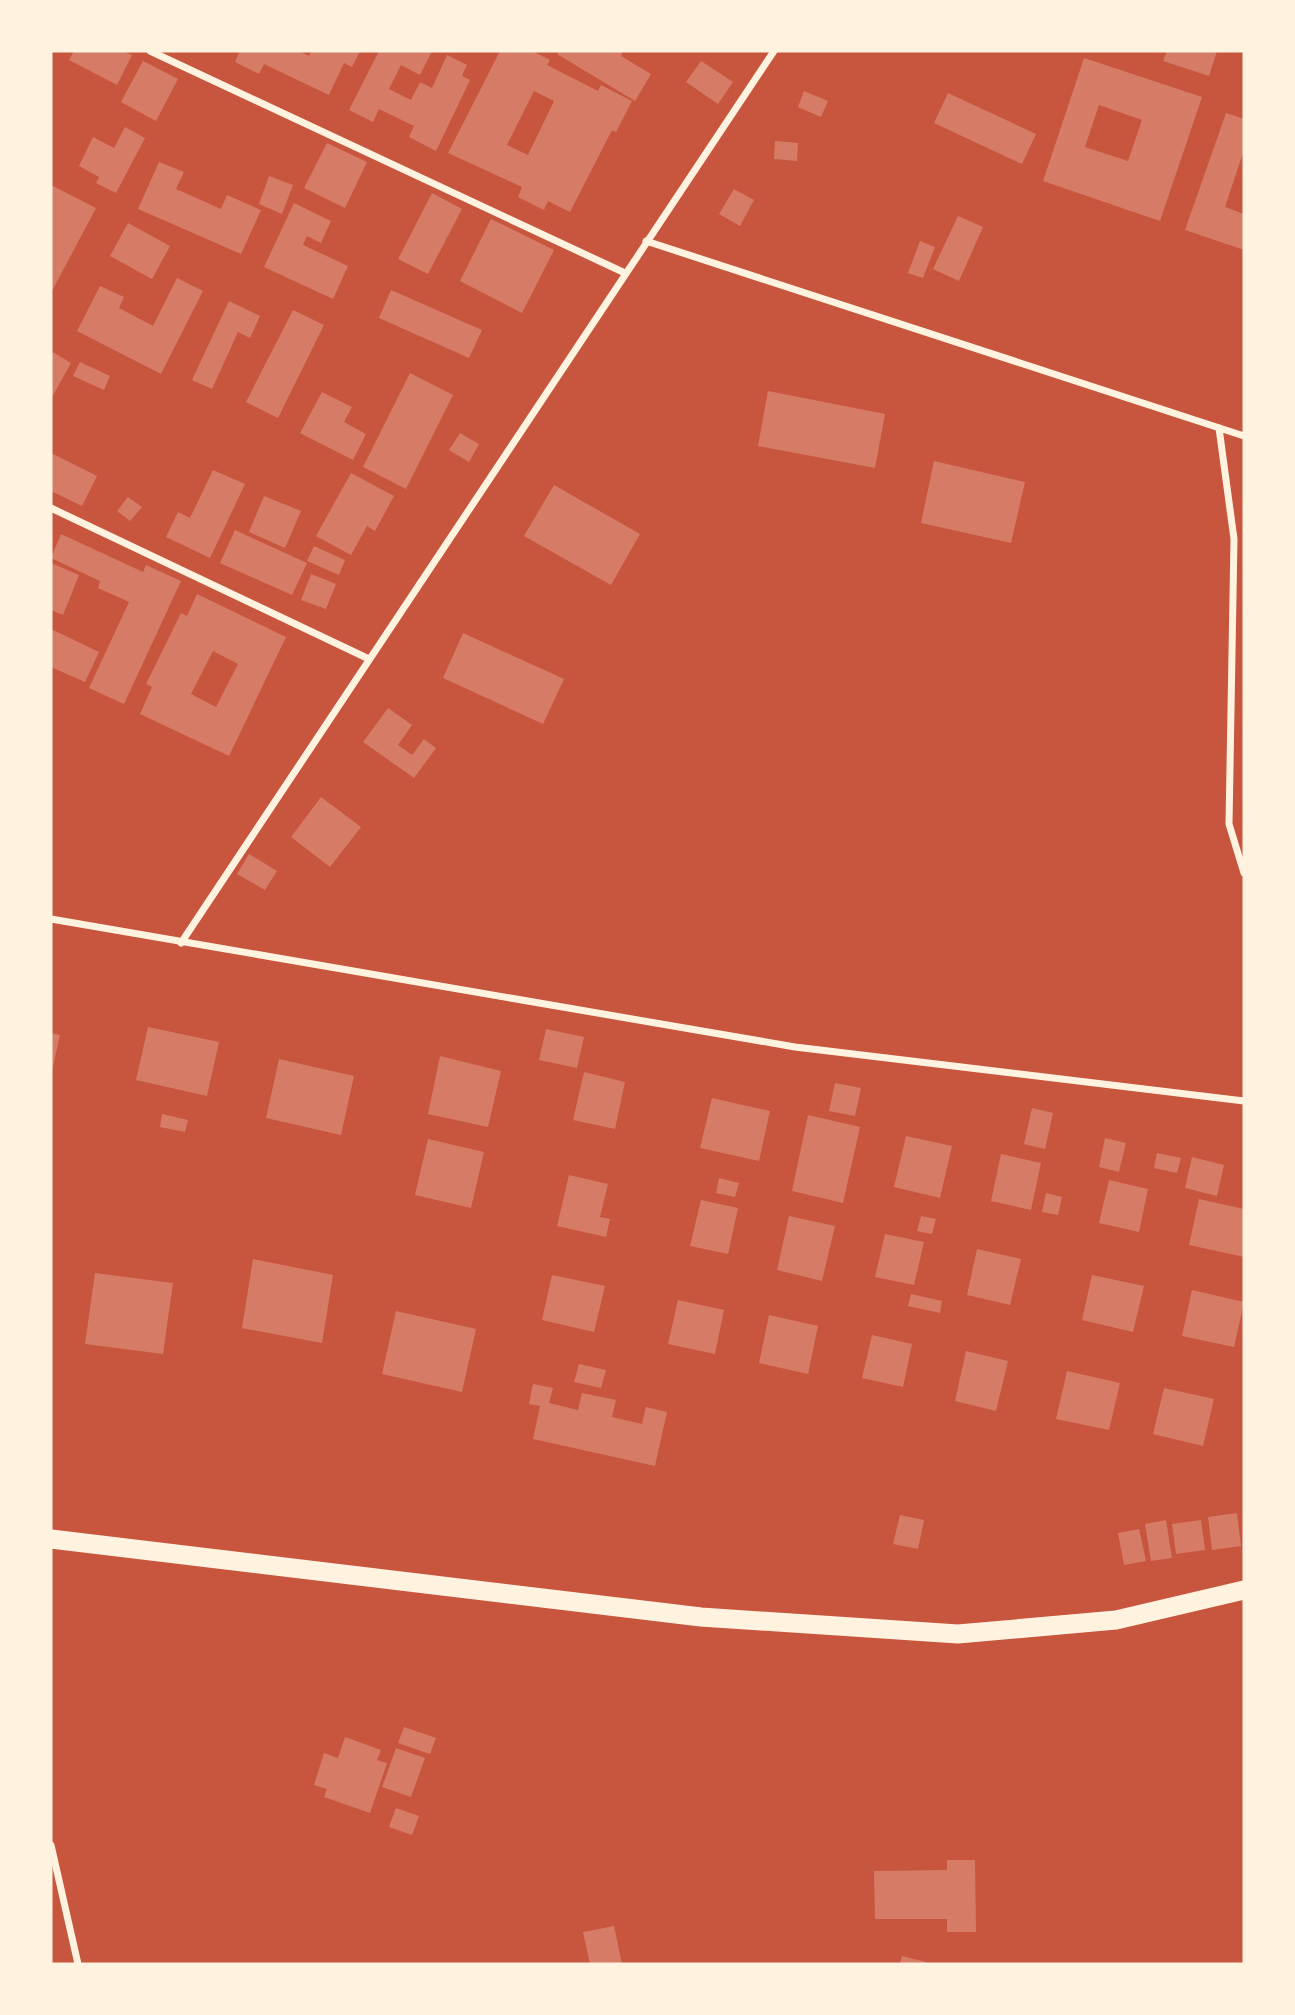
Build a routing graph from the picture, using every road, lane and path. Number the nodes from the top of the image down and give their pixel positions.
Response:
1 (150, 51) edge
2 (774, 51) edge
3 (646, 241) junction
4 (625, 273) junction
5 (1219, 428) junction
6 (1244, 436) edge
7 (51, 508) edge
8 (369, 659) junction
9 (1244, 873) edge
10 (51, 919) edge
11 (181, 943) junction
12 (1244, 1101) edge
13 (51, 1539) edge
14 (1244, 1590) edge
15 (51, 1845) edge
16 (78, 1964) edge

1 - 4 street
2 - 3 street
3 - 4 street
3 - 5 street
4 - 8 street
5 - 6 street
5 - 9 street
7 - 8 street
8 - 11 street
10 - 11 street
11 - 12 street
13 - 14 highway
15 - 16 street

